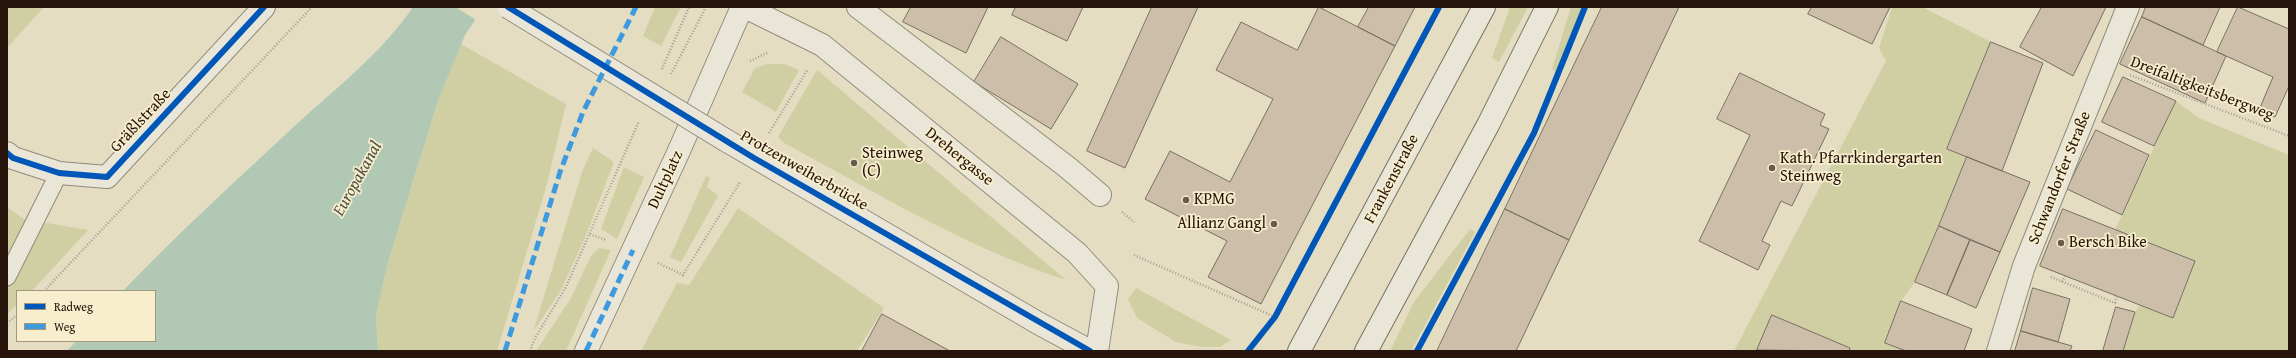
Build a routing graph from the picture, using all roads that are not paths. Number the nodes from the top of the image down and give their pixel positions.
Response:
1 (264, 7) edge
2 (508, 7) edge
3 (744, 7) edge
4 (858, 7) edge
5 (1484, 7) edge
6 (1547, 7) edge
7 (2128, 7) edge
8 (7, 153) edge
9 (59, 173) junction
10 (1100, 195) dead end
11 (7, 277) edge
12 (586, 351) edge
13 (1090, 351) edge
14 (1097, 351) edge
15 (1299, 351) edge
16 (1366, 351) edge
17 (1998, 351) edge

1 - 9 street, Gräßlstraße
2 - 13 street, Protzenweiherbrücke, bridge
3 - 12 street, Dultplatz
3 - 14 street, Drehergasse
4 - 10 street
5 - 15 street, Frankenstraße
6 - 16 street
7 - 17 street, Schwandorfer Straße
8 - 9 street, Gräßlstraße
9 - 11 lane

